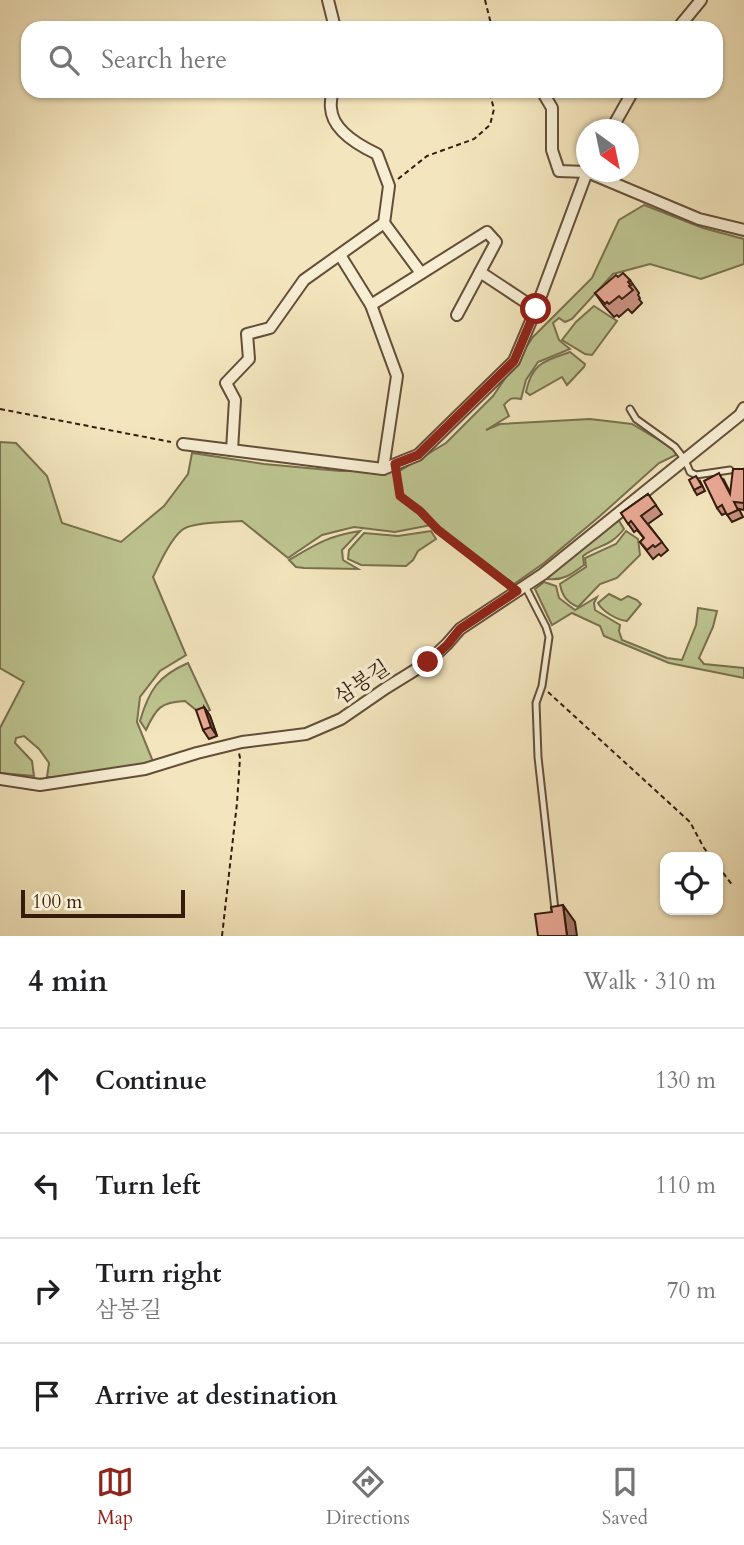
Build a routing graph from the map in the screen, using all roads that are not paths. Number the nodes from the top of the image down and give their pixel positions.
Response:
1 (328, 0) edge
2 (701, 0) edge
3 (333, 21) edge
4 (684, 21) edge
5 (332, 98) edge
6 (546, 98) edge
7 (629, 98) edge
8 (617, 119) edge
9 (576, 172) edge
10 (583, 182) edge
11 (611, 182) edge
12 (384, 223) junction
13 (744, 230) edge
14 (340, 255) junction
15 (480, 272) junction
16 (421, 273) junction
17 (371, 305) junction
18 (536, 309) junction
19 (457, 315) dead end
20 (744, 408) edge
21 (630, 409) dead end
22 (183, 444) road end
23 (232, 450) junction
24 (685, 460) junction
25 (383, 469) junction
26 (730, 470) edge
27 (521, 589) junction
28 (0, 779) edge
29 (556, 916) edge

1 - 3 street
2 - 4 street
5 - 12 street
6 - 9 street
7 - 8 street
10 - 18 street
11 - 13 street
12 - 14 street
12 - 16 street
14 - 17 street
14 - 23 street
15 - 16 street
15 - 18 street
15 - 19 street
16 - 17 street
17 - 25 street
18 - 25 street
20 - 24 street, 삼봉길
21 - 24 lane
22 - 23 street
23 - 25 street
24 - 26 lane
24 - 27 street, 삼봉길
27 - 28 street, 삼봉길
27 - 29 lane

